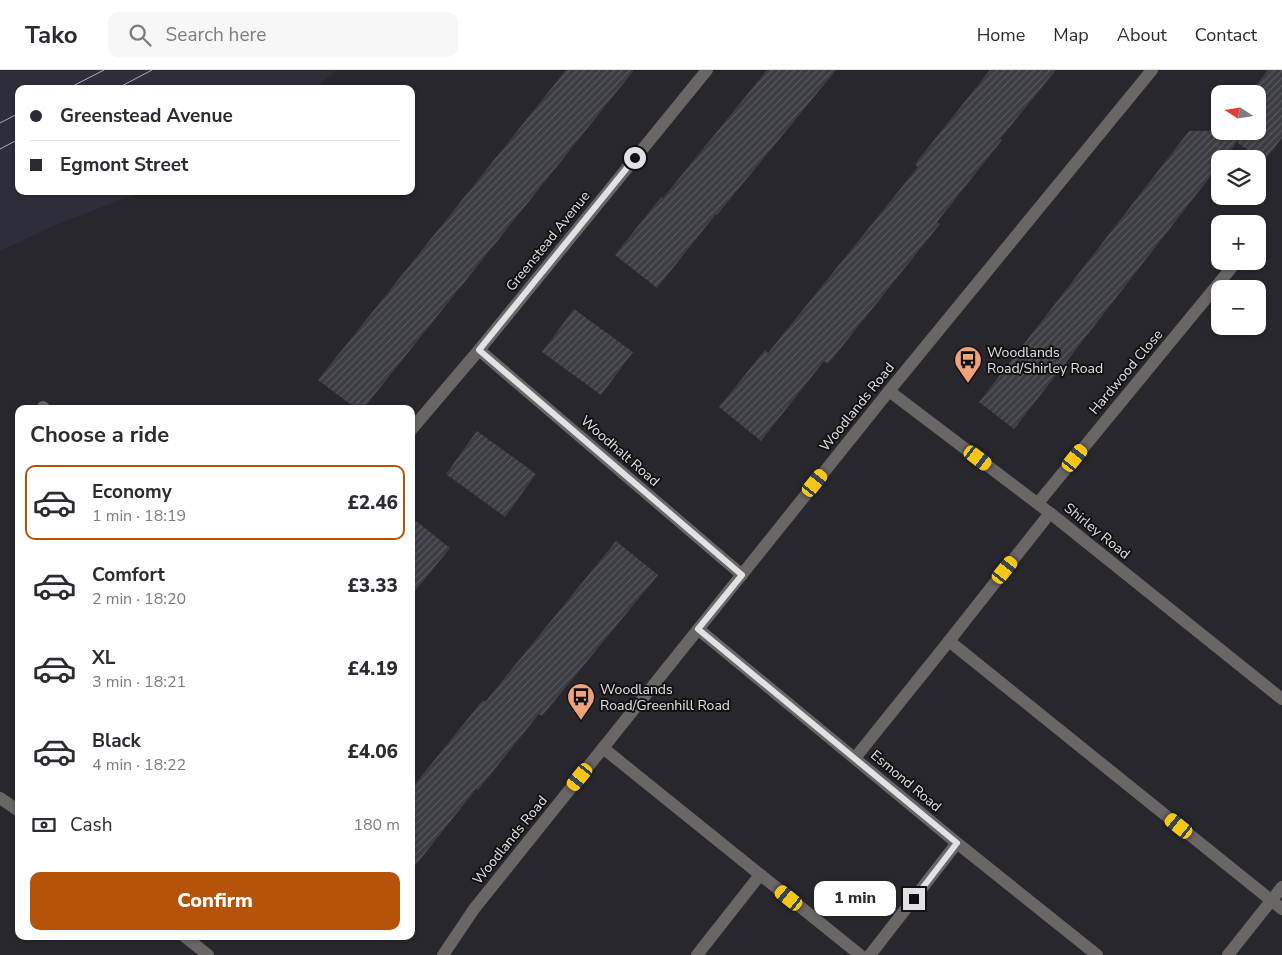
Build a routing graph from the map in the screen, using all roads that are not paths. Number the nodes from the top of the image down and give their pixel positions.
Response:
1 (707, 70) edge
2 (1152, 70) edge
3 (1230, 270) edge
4 (479, 350) junction
5 (889, 391) junction
6 (415, 425) edge
7 (1038, 503) junction
8 (1050, 513) junction
9 (742, 575) junction
10 (698, 629) junction
11 (949, 641) junction
12 (1282, 700) edge
13 (603, 748) junction
14 (855, 758) junction
15 (0, 798) edge
16 (15, 808) edge
17 (957, 843) junction
18 (760, 874) junction
19 (1282, 887) edge
20 (1271, 901) junction
21 (1282, 909) edge
22 (189, 940) edge
23 (450, 952) edge
24 (208, 955) edge
25 (697, 955) edge
26 (860, 955) edge
27 (870, 955) edge
28 (1097, 955) edge
29 (1228, 955) edge

1 - 4 street, Greenstead Avenue
2 - 5 street, Woodlands Road
3 - 7 street, Hardwood Close
4 - 6 street, Greenstead Avenue
4 - 9 street, Woodhalt Road
5 - 7 street, Shirley Road
5 - 9 street, Woodlands Road
7 - 8 street, Shirley Road
8 - 11 street
8 - 12 street, Shirley Road
9 - 10 street, Woodlands Road
10 - 13 street, Woodlands Road
10 - 14 street, Esmond Road
11 - 14 street
11 - 20 street
13 - 18 street
13 - 23 street, Woodlands Road
14 - 17 street, Esmond Road
15 - 16 street
17 - 27 street
17 - 28 street, Esmond Road
18 - 25 street
18 - 26 street
19 - 20 street
20 - 21 street
20 - 29 street
22 - 24 street

